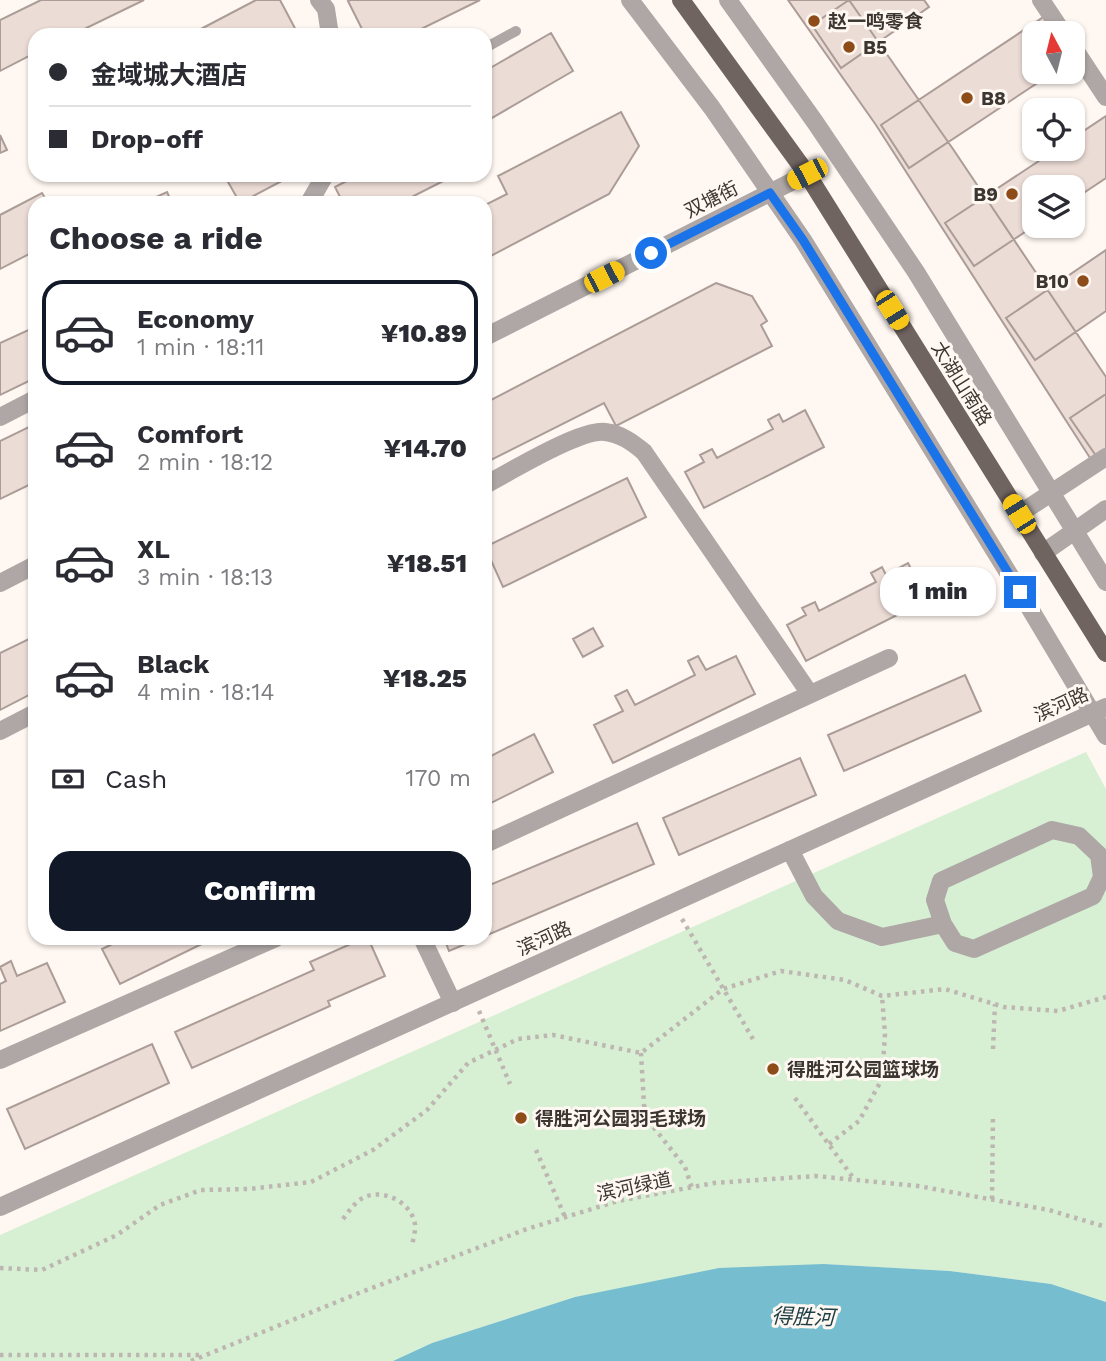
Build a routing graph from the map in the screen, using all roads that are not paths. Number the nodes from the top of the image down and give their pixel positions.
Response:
1 (319, 0) edge
2 (630, 0) edge
3 (681, 0) edge
4 (728, 0) edge
5 (1041, 0) edge
6 (1055, 21) edge
7 (329, 28) edge
8 (516, 31) dead end
9 (492, 44) edge
10 (1085, 65) edge
11 (1106, 97) edge
12 (807, 174) junction
13 (770, 193) junction
14 (492, 333) edge
15 (28, 403) edge
16 (0, 417) edge
17 (1106, 457) edge
18 (492, 481) edge
19 (1052, 493) junction
20 (1106, 509) edge
21 (1019, 514) junction
22 (1075, 531) junction
23 (1043, 553) junction
24 (28, 569) edge
25 (1106, 582) edge
26 (0, 583) edge
27 (1106, 653) edge
28 (889, 658) dead end
29 (810, 694) junction
30 (1099, 710) edge
31 (28, 717) edge
32 (0, 731) edge
33 (1106, 736) edge
34 (492, 841) edge
35 (790, 850) junction
36 (943, 925) junction
37 (259, 945) edge
38 (425, 945) edge
39 (453, 1003) junction
40 (0, 1060) edge
41 (0, 1207) edge

1 - 7 street
2 - 13 street
3 - 12 main road, 太湖山南路
4 - 19 street
5 - 6 street
8 - 9 lane
10 - 11 street
12 - 13 street, 双塘街
12 - 21 main road, 太湖山南路
13 - 14 street, 双塘街
13 - 30 street
15 - 16 street
17 - 19 street
18 - 29 street
19 - 21 street
19 - 22 street
20 - 22 street
21 - 23 main road, 太湖山南路
22 - 23 street
22 - 25 street
23 - 27 main road, 太湖山南路
24 - 26 street
28 - 29 street
29 - 34 street
30 - 33 street
30 - 35 street, 滨河路
31 - 32 street
35 - 36 street
35 - 39 street, 滨河路
36 - 36 street
37 - 40 street
38 - 39 street
39 - 41 street, 滨河路

